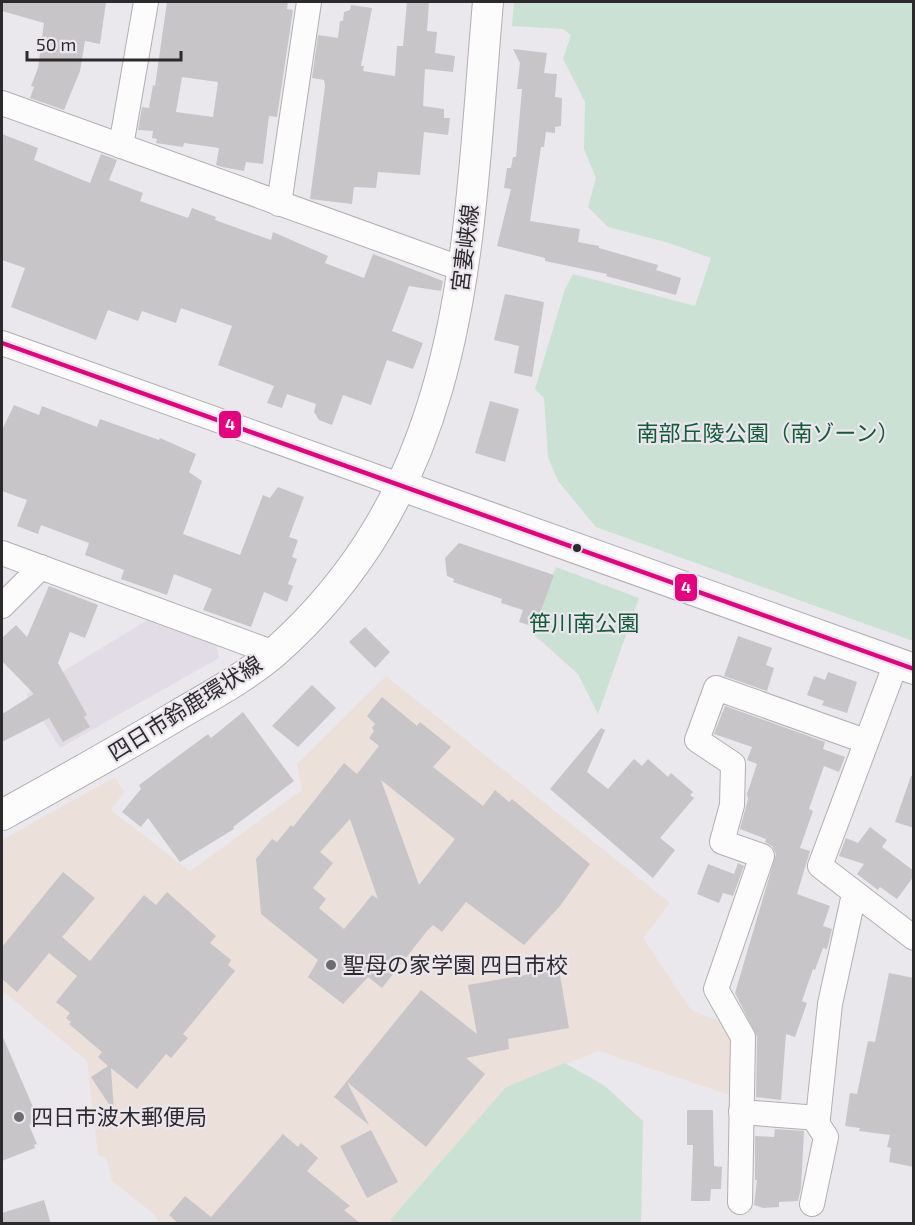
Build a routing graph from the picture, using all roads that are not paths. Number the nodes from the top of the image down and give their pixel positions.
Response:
1 (146, 2) edge
2 (309, 2) edge
3 (488, 2) edge
4 (2, 103) edge
5 (121, 146) junction
6 (279, 204) junction
7 (465, 270) junction
8 (2, 343) edge
9 (402, 486) junction
10 (2, 553) edge
11 (41, 567) junction
12 (2, 606) edge
13 (274, 653) junction
14 (904, 666) edge
15 (865, 741) junction
16 (2, 815) edge
17 (854, 894) junction
18 (914, 938) edge
19 (741, 1112) junction
20 (813, 1118) junction
21 (740, 1202) dead end
22 (812, 1204) dead end

1 - 5 street
2 - 6 street
3 - 7 main road, 宮妻峡線
4 - 5 street
5 - 6 street
6 - 7 street
7 - 9 main road, 宮妻峡線
8 - 9 street
9 - 13 main road, 四日市鈴鹿環状線
9 - 14 main road
10 - 11 street
11 - 12 street
11 - 13 street
13 - 16 main road, 四日市鈴鹿環状線
14 - 15 street
15 - 17 street
15 - 19 street
17 - 18 street
17 - 20 street
19 - 20 street
19 - 21 street
20 - 22 street

